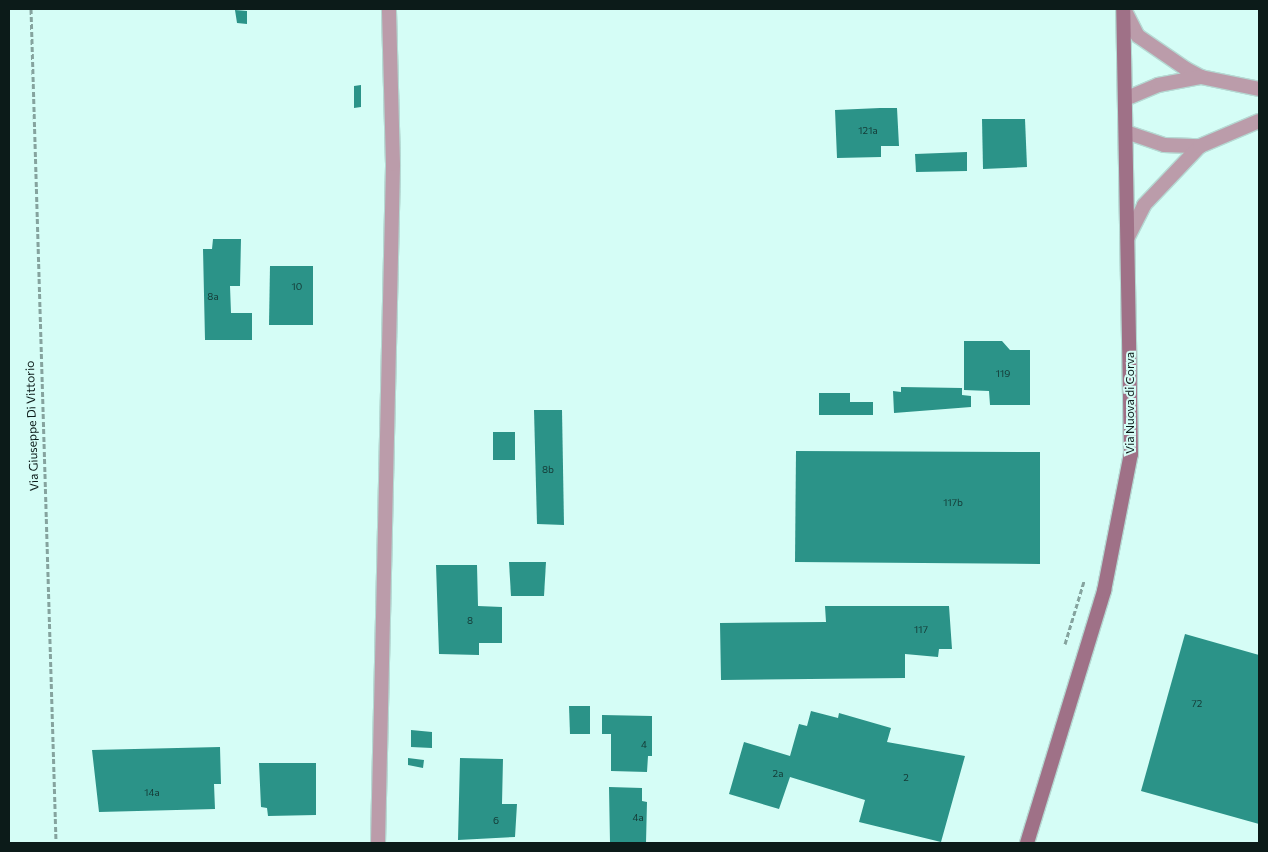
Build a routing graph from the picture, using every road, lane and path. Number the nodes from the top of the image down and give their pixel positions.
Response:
1 (31, 9) edge
2 (389, 9) edge
3 (1123, 9) edge
4 (1201, 77) junction
5 (1259, 89) edge
6 (1125, 100) junction
7 (1259, 121) edge
8 (1126, 132) junction
9 (1200, 146) junction
10 (1128, 237) junction
11 (1086, 575) dead end
12 (1064, 649) dead end
13 (56, 843) edge
14 (378, 843) edge
15 (1027, 843) edge

1 - 13 path, Via Giuseppe Di Vittorio
2 - 14 street
3 - 4 street
3 - 6 main road, Via Nuova di Corva
4 - 5 street
4 - 6 street
6 - 8 main road, Via Nuova di Corva
7 - 9 street
8 - 9 street
8 - 10 main road, Via Nuova di Corva
9 - 10 street
10 - 15 main road, Via Nuova di Corva
11 - 12 path

